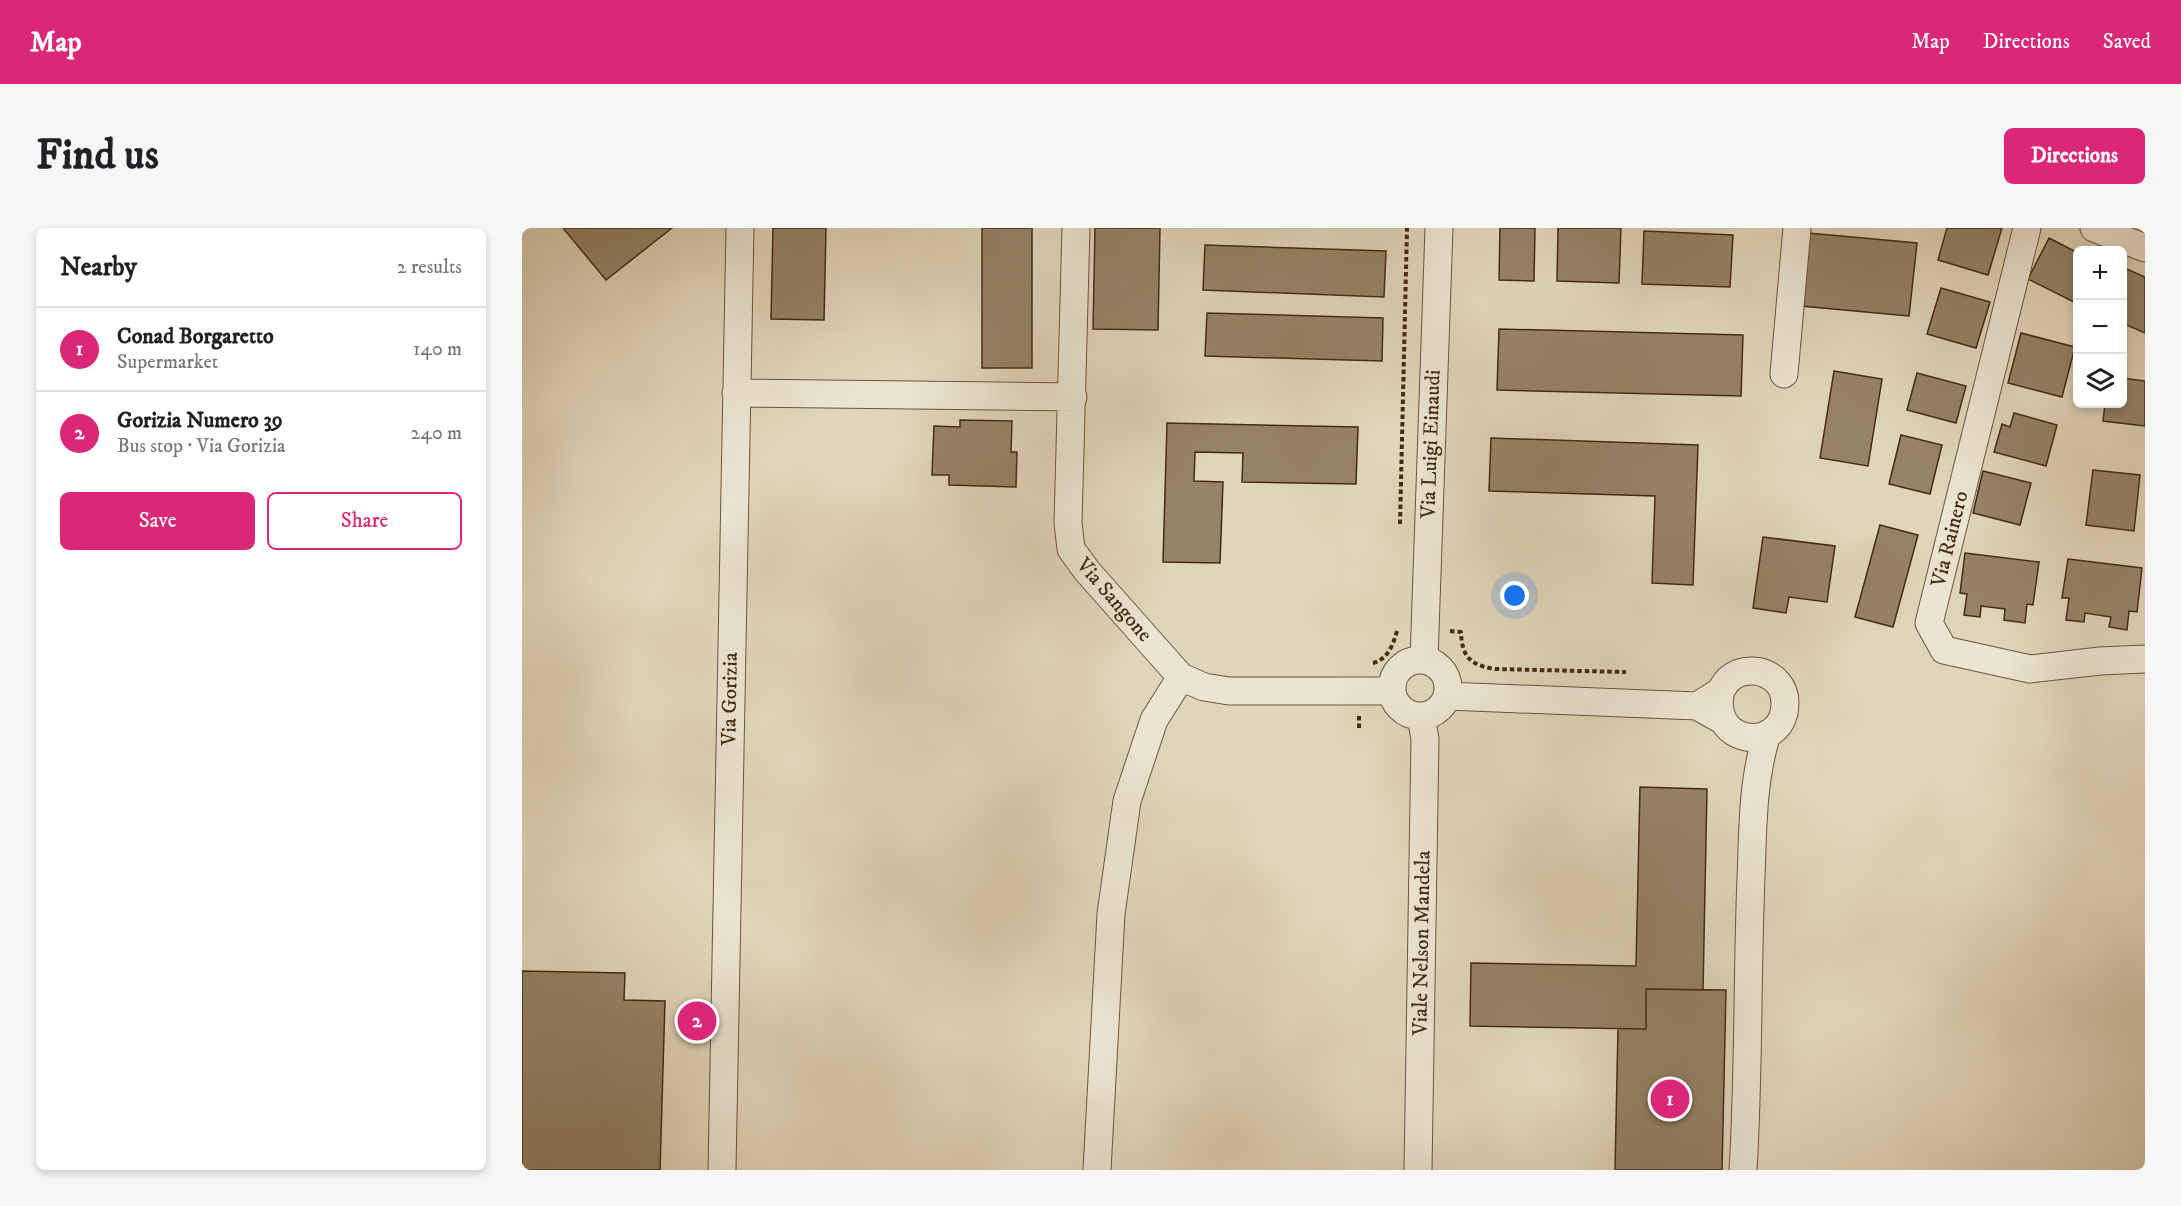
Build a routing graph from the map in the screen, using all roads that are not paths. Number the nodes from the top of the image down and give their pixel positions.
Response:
1 (740, 228) edge
2 (1076, 228) edge
3 (1439, 228) edge
4 (1797, 228) edge
5 (2027, 228) edge
6 (2094, 228) edge
7 (2145, 248) edge
8 (1784, 374) dead end
9 (736, 393) junction
10 (1072, 397) junction
11 (2145, 658) edge
12 (1424, 660) junction
13 (1181, 677) junction
14 (1721, 690) junction
15 (1392, 691) junction
16 (1447, 696) junction
17 (1697, 706) junction
18 (1421, 716) junction
19 (1729, 727) junction
20 (1767, 734) junction
21 (1755, 785) junction
22 (722, 1170) edge
23 (1097, 1170) edge
24 (1418, 1170) edge
25 (1743, 1170) edge

1 - 9 street, Via Gorizia
2 - 10 street, Via Sangone
3 - 12 street, Via Luigi Einaudi
4 - 8 street
5 - 11 street, Via Rainero
6 - 7 street
9 - 10 street
9 - 22 street, Via Gorizia
10 - 13 street, Via Sangone
12 - 15 street
12 - 16 street
13 - 15 street, Via Sangone
13 - 23 street
14 - 17 street
14 - 19 street
14 - 20 street
15 - 18 street
16 - 17 street
16 - 18 street
17 - 19 street
18 - 24 street, Viale Nelson Mandela
19 - 20 street
19 - 21 street
20 - 21 street
21 - 25 street

